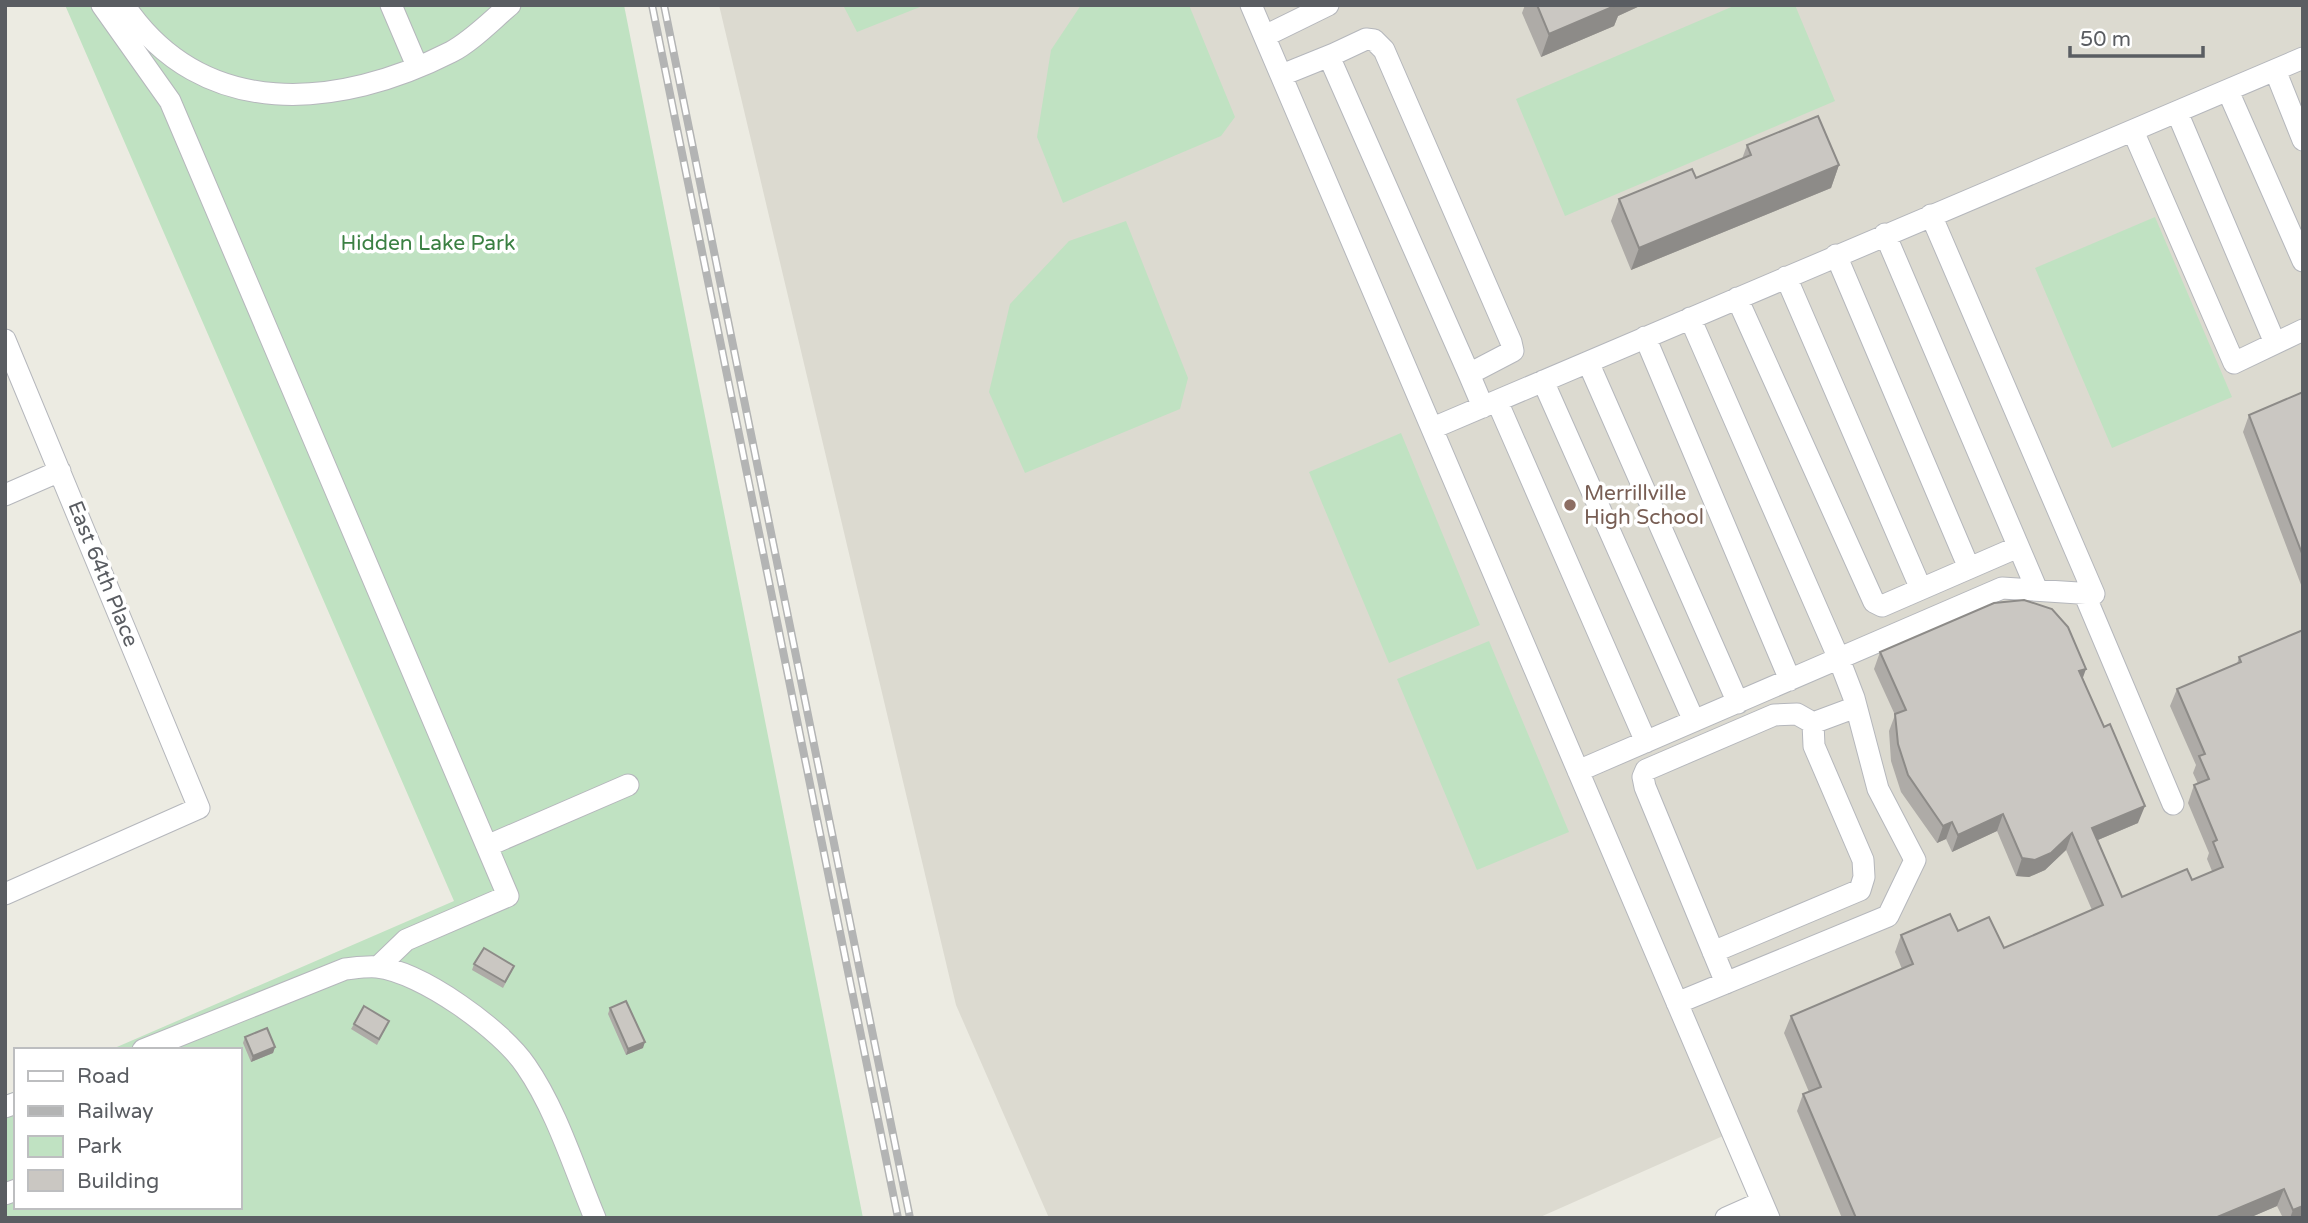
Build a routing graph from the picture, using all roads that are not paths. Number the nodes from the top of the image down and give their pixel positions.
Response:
1 (103, 5) edge
2 (124, 5) edge
3 (391, 5) edge
4 (510, 5) edge
5 (1251, 5) edge
6 (1328, 5) edge
7 (1265, 36) junction
8 (1334, 54) junction
9 (2303, 58) edge
10 (417, 66) junction
11 (2275, 70) junction
12 (1282, 75) junction
13 (2228, 91) junction
14 (2177, 112) junction
15 (2133, 131) junction
16 (2303, 140) edge
17 (1931, 215) junction
18 (1885, 234) junction
19 (1836, 255) junction
20 (2303, 261) edge
21 (1786, 277) junction
22 (1737, 298) junction
23 (1690, 318) junction
24 (2303, 330) edge
25 (1645, 337) junction
26 (5, 341) edge
27 (2275, 344) junction
28 (1588, 362) junction
29 (1469, 374) junction
30 (1543, 381) junction
31 (1490, 404) junction
32 (1433, 428) junction
33 (61, 471) junction
34 (5, 495) edge
35 (2018, 547) junction
36 (1969, 568) junction
37 (1921, 589) junction
38 (2037, 590) junction
39 (2084, 593) junction
40 (1839, 659) junction
41 (1790, 680) junction
42 (1738, 703) junction
43 (1856, 707) junction
44 (1694, 721) junction
45 (1813, 723) junction
46 (1637, 746) junction
47 (1578, 771) junction
48 (1643, 777) junction
49 (628, 785) dead end
50 (2173, 804) dead end
51 (487, 846) junction
52 (5, 894) edge
53 (1713, 952) junction
54 (379, 967) junction
55 (1726, 983) junction
56 (1677, 1003) junction
57 (149, 1048) edge
58 (1765, 1210) edge
59 (595, 1218) edge
60 (1726, 1218) edge

1 - 51 street
2 - 10 street
3 - 10 street
4 - 10 street
5 - 7 street
6 - 7 street
7 - 12 street
8 - 12 street
8 - 29 street
8 - 29 street
9 - 11 street
11 - 13 street
11 - 16 street
12 - 32 street
13 - 14 street
13 - 20 street
14 - 15 street
14 - 27 street
15 - 17 street
15 - 27 street
17 - 18 street
17 - 39 street
18 - 19 street
18 - 35 street
19 - 21 street
19 - 36 street
21 - 22 street
21 - 37 street
22 - 23 street
22 - 37 street
23 - 25 street
23 - 40 street
24 - 27 street
25 - 28 street
25 - 41 street
26 - 33 street, East 64th Place
28 - 30 street
28 - 42 street
29 - 31 street
30 - 31 street
30 - 44 street
31 - 32 street
31 - 46 street
32 - 47 street
33 - 34 street
33 - 52 street, East 64th Place
35 - 36 street
35 - 38 street
36 - 37 street
38 - 39 street
38 - 40 street
39 - 50 street
40 - 41 street
40 - 43 street
41 - 42 street
42 - 44 street
43 - 45 street
43 - 55 street
44 - 46 street
45 - 48 street
45 - 53 street
46 - 47 street
46 - 48 street
47 - 56 street
48 - 53 street
49 - 51 street
51 - 54 street
53 - 55 street
54 - 57 street
54 - 59 street
55 - 56 street
56 - 58 street
58 - 60 street

